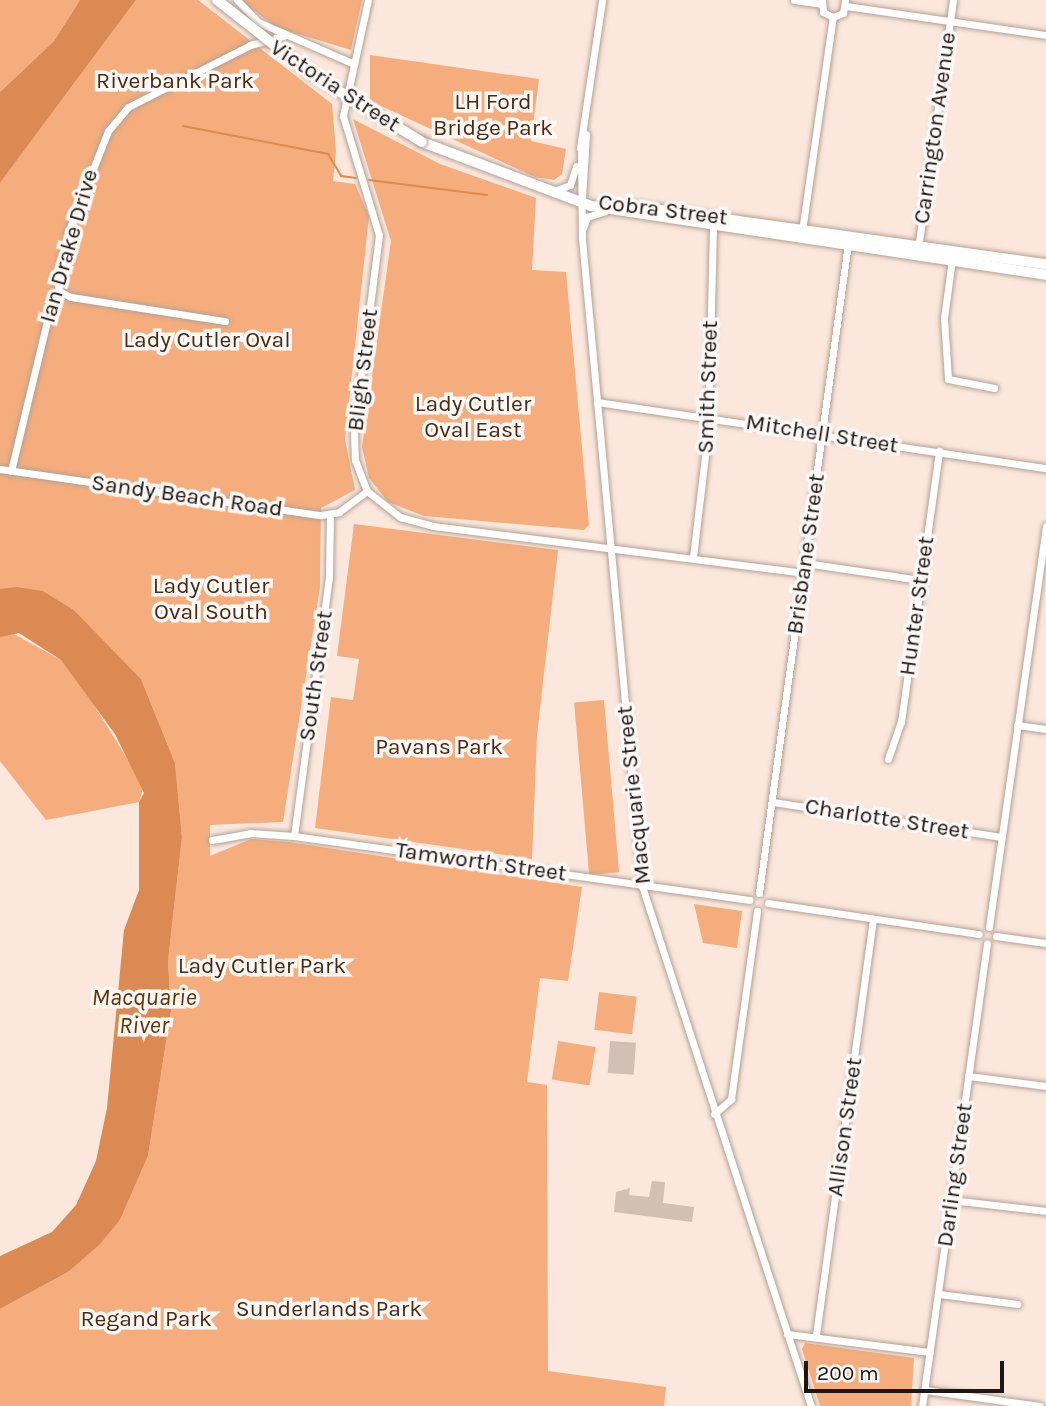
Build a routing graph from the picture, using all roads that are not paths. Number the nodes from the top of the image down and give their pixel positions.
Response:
1 (217, 0) edge
2 (237, 0) edge
3 (368, 0) edge
4 (602, 0) edge
5 (794, 0) edge
6 (953, 0) edge
7 (821, 2) edge
8 (846, 3) edge
9 (833, 18) junction
10 (950, 22) junction
11 (1046, 35) edge
12 (284, 36) junction
13 (354, 64) junction
14 (585, 130) junction
15 (581, 145) junction
16 (541, 190) junction
17 (580, 201) junction
18 (618, 210) junction
19 (713, 221) junction
20 (824, 231) junction
21 (801, 233) junction
22 (582, 239) junction
23 (848, 245) junction
24 (918, 251) junction
25 (952, 256) junction
26 (1046, 264) edge
27 (1046, 275) edge
28 (59, 291) junction
29 (225, 321) dead end
30 (994, 388) dead end
31 (597, 402) junction
32 (709, 416) junction
33 (823, 434) junction
34 (939, 451) junction
35 (1046, 468) edge
36 (0, 469) edge
37 (11, 471) junction
38 (367, 491) junction
39 (330, 515) junction
40 (1046, 528) edge
41 (610, 545) junction
42 (693, 557) junction
43 (805, 563) junction
44 (803, 573) junction
45 (920, 580) junction
46 (1017, 725) junction
47 (1046, 729) edge
48 (888, 759) dead end
49 (773, 802) junction
50 (294, 836) junction
51 (1001, 837) junction
52 (212, 840) dead end
53 (642, 886) junction
54 (760, 893) junction
55 (750, 900) junction
56 (768, 903) junction
57 (757, 911) junction
58 (873, 919) junction
59 (989, 927) junction
60 (979, 934) junction
61 (996, 936) junction
62 (1046, 943) edge
63 (987, 944) junction
64 (968, 1076) junction
65 (1046, 1086) edge
66 (714, 1114) junction
67 (951, 1200) junction
68 (1046, 1211) edge
69 (939, 1294) junction
70 (1017, 1304) dead end
71 (787, 1334) junction
72 (816, 1335) junction
73 (930, 1352) junction
74 (925, 1390) junction
75 (811, 1406) edge
76 (922, 1406) edge
77 (1040, 1406) edge

1 - 16 highway, Victoria Street, bridge
2 - 12 street
3 - 13 street, Bligh Street
4 - 14 street, Macquarie Street
5 - 7 street
6 - 10 street, Carrington Avenue
7 - 9 street
8 - 9 street
8 - 10 street
9 - 21 street
10 - 11 street
10 - 24 street, Carrington Avenue
12 - 13 street
12 - 28 street, Ian Drake Drive
13 - 38 street, Bligh Street
14 - 15 street, Macquarie Street
14 - 17 street, Macquarie Street
15 - 16 street, Macquarie Street
15 - 17 street, Macquarie Street
16 - 17 highway, Victoria Street
17 - 18 highway, Cobra Street
17 - 19 highway, Cobra Street
17 - 22 street, Macquarie Street
18 - 19 highway, Cobra Street
18 - 22 street
19 - 21 highway, Cobra Street
19 - 32 street, Smith Street
20 - 21 highway, Cobra Street
20 - 23 street
20 - 24 highway, Cobra Street
21 - 23 highway, Cobra Street
22 - 31 street, Macquarie Street
23 - 24 highway, Cobra Street
23 - 33 street, Brisbane Street
24 - 25 highway, Cobra Street
25 - 26 highway, Cobra Street
25 - 27 highway, Cobra Street
25 - 30 street
28 - 29 street
28 - 37 street, Ian Drake Drive
31 - 32 street, Mitchell Street
31 - 41 street, Macquarie Street
32 - 33 street, Mitchell Street
32 - 42 street, Smith Street
33 - 34 street, Mitchell Street
33 - 43 street, Brisbane Street
34 - 35 street, Mitchell Street
34 - 45 street, Hunter Street
36 - 37 street, Sandy Beach Road
37 - 39 street, Sandy Beach Road
38 - 39 street
38 - 41 street
39 - 50 street, South Street
40 - 46 street
41 - 42 street
41 - 53 street, Macquarie Street
42 - 44 street
43 - 44 street, Brisbane Street
43 - 45 street
44 - 49 street, Brisbane Street
45 - 48 street, Hunter Street
46 - 47 street
46 - 51 street
49 - 51 street, Charlotte Street
49 - 54 street, Brisbane Street
50 - 52 street, Tamworth Street
50 - 53 street, Tamworth Street
51 - 59 street
53 - 55 street, Tamworth Street
53 - 66 street, Macquarie Street
54 - 55 street
54 - 56 street
55 - 57 street
56 - 57 street
56 - 58 street
57 - 66 street
58 - 60 street
58 - 72 street, Allison Street
59 - 60 street
59 - 61 street
60 - 63 street
61 - 62 street
61 - 63 street
63 - 64 street, Darling Street
64 - 65 street
64 - 67 street, Darling Street
66 - 71 street, Macquarie Street
67 - 68 street
67 - 69 street, Darling Street
69 - 70 street
69 - 73 street, Darling Street
71 - 72 street
71 - 75 street, Macquarie Street
72 - 73 street
73 - 74 street, Darling Street
74 - 76 street, Darling Street
74 - 77 street

